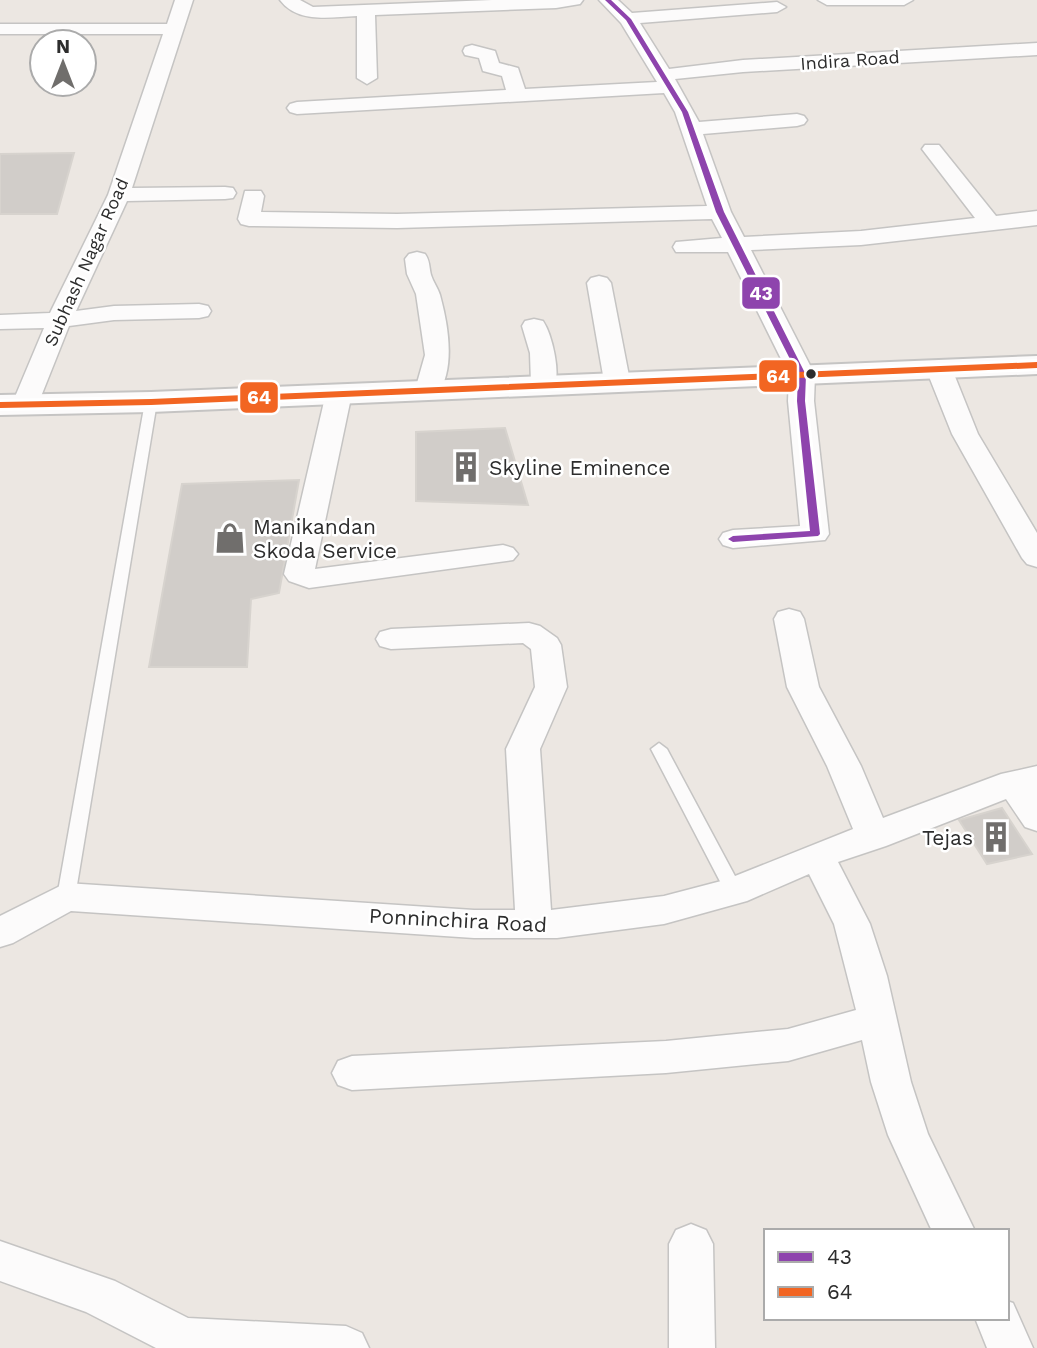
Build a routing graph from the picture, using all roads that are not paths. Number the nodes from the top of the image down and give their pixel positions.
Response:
1 (184, 0) edge
2 (289, 0) edge
3 (574, 0) edge
4 (608, 0) edge
5 (827, 0) edge
6 (904, 0) edge
7 (777, 6) dead end
8 (63, 9) dead end
9 (366, 11) junction
10 (628, 19) junction
11 (57, 28) edge
12 (0, 29) edge
13 (28, 29) edge
14 (98, 29) edge
15 (173, 29) junction
16 (472, 51) dead end
17 (1035, 51) edge
18 (954, 53) junction
19 (965, 72) dead end
20 (367, 78) dead end
21 (666, 81) junction
22 (517, 95) junction
23 (297, 108) dead end
24 (797, 120) dead end
25 (692, 129) junction
26 (932, 149) dead end
27 (225, 193) dead end
28 (119, 195) junction
29 (253, 196) dead end
30 (720, 212) junction
31 (1037, 218) edge
32 (990, 223) junction
33 (734, 244) junction
34 (684, 247) dead end
35 (417, 259) dead end
36 (599, 283) dead end
37 (199, 311) dead end
38 (59, 320) junction
39 (0, 322) edge
40 (534, 326) dead end
41 (1037, 365) edge
42 (939, 369) junction
43 (802, 375) junction
44 (617, 381) junction
45 (544, 384) junction
46 (428, 390) junction
47 (339, 393) junction
48 (151, 402) junction
49 (13, 404) edge
50 (733, 539) dead end
51 (503, 554) dead end
52 (1037, 558) edge
53 (789, 620) dead end
54 (391, 639) dead end
55 (659, 749) dead end
56 (1025, 780) edge
57 (1037, 818) edge
58 (874, 837) junction
59 (817, 856) junction
60 (734, 891) junction
61 (66, 897) junction
62 (533, 925) junction
63 (0, 933) edge
64 (877, 1020) junction
65 (352, 1073) dead end
66 (953, 1229) edge
67 (691, 1244) dead end
68 (0, 1261) edge
69 (998, 1320) edge
70 (345, 1348) edge
71 (692, 1348) edge
72 (1010, 1348) edge

1 - 15 street, Subhash Nagar Road
2 - 9 street
3 - 9 street
4 - 10 street
5 - 6 street
7 - 10 street
8 - 11 street
9 - 20 street
10 - 21 street
12 - 13 street
14 - 15 street
15 - 28 street, Subhash Nagar Road
16 - 22 street
17 - 18 street, Indira Road
18 - 19 street
18 - 21 street, Indira Road
21 - 22 street, Indira Road
21 - 25 street
22 - 23 street, Indira Road
24 - 25 street
25 - 30 street
26 - 32 street
27 - 28 street
28 - 38 street, Subhash Nagar Road
29 - 30 street
30 - 33 street
31 - 32 street
32 - 33 street
33 - 34 street
33 - 43 street
35 - 46 street
36 - 44 street
37 - 38 street
38 - 39 street
38 - 49 street, Subhash Nagar Road
40 - 45 street
41 - 42 main road
42 - 43 main road
42 - 52 street
43 - 44 main road
43 - 50 street
44 - 45 main road
45 - 46 main road
46 - 47 main road
47 - 48 main road
47 - 51 street
48 - 49 main road
48 - 61 lane
53 - 58 street
54 - 62 street
55 - 60 lane
56 - 57 street
56 - 58 street, Ponninchira Road
58 - 59 street, Ponninchira Road
59 - 60 street, Ponninchira Road
59 - 64 street
60 - 62 street, Ponninchira Road
61 - 62 street, Ponninchira Road
61 - 63 street
64 - 65 street
64 - 66 street
67 - 71 street
68 - 70 street
69 - 72 street

